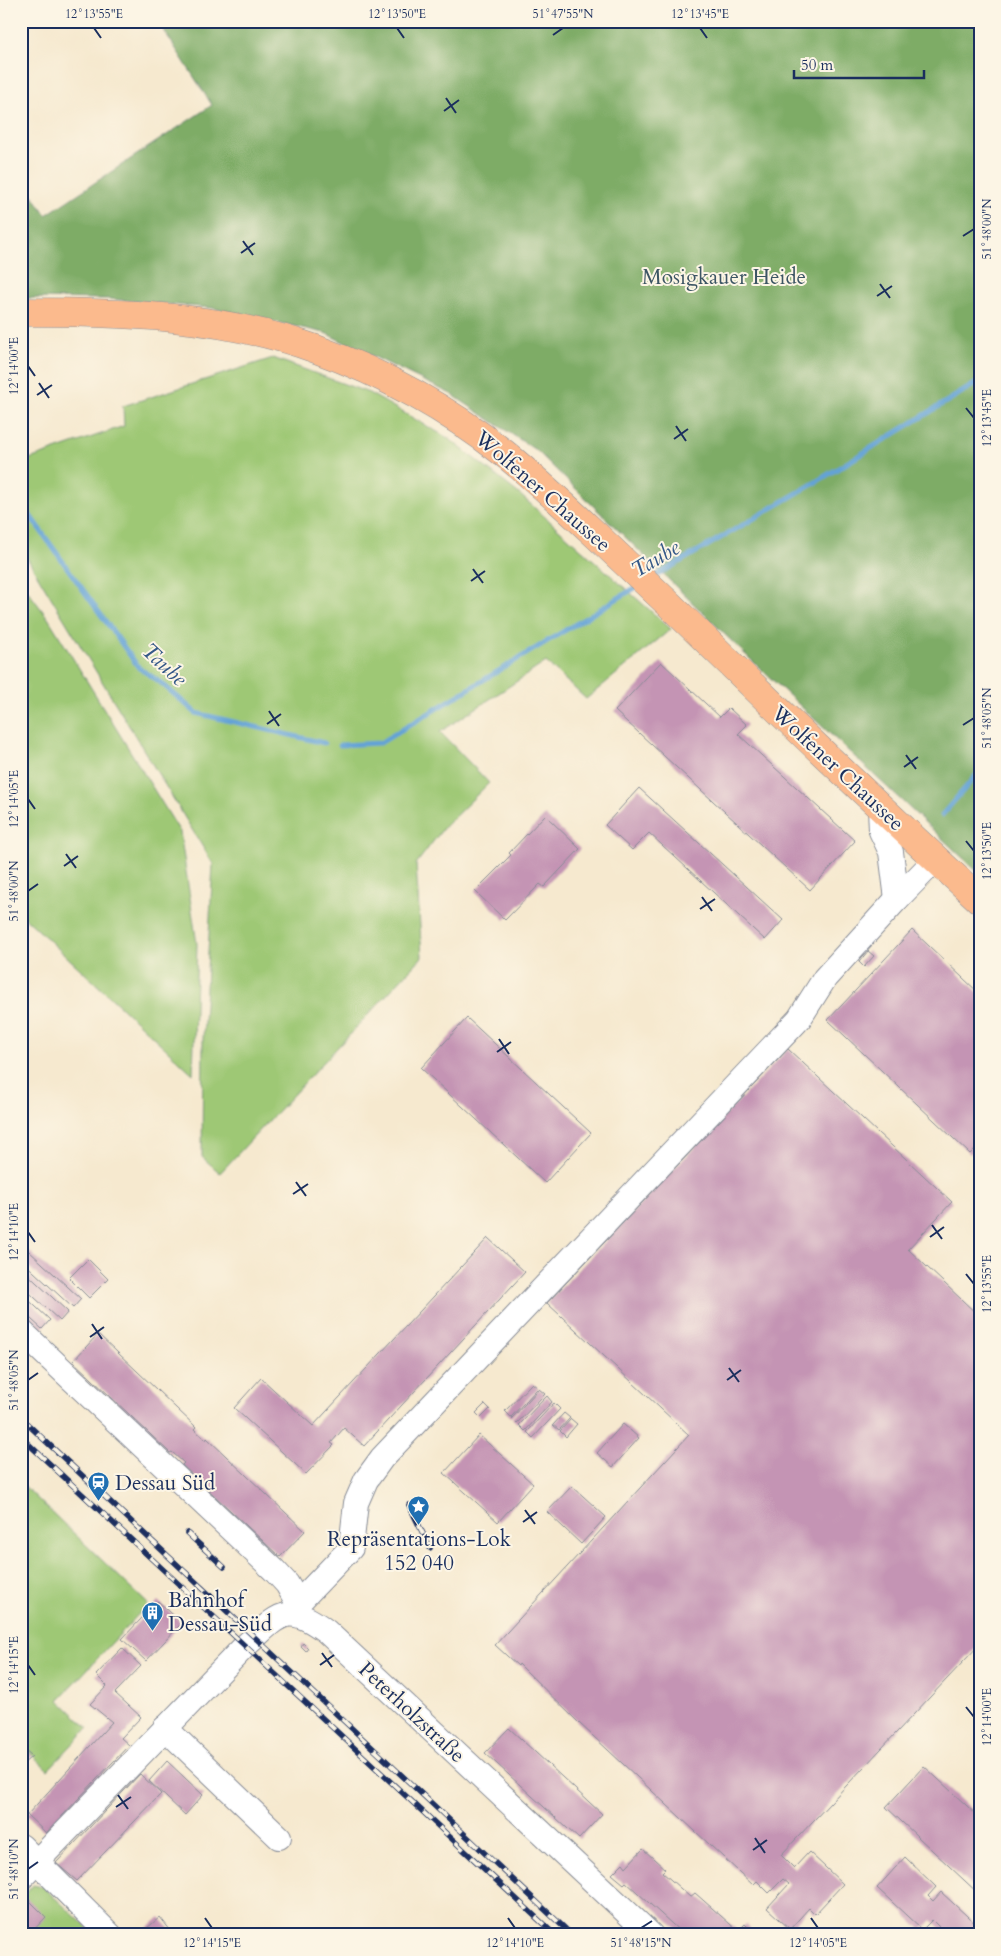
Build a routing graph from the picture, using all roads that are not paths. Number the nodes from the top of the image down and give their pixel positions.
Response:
1 (21, 312) edge
2 (880, 808) junction
3 (936, 859) junction
4 (897, 899) junction
5 (980, 900) edge
6 (21, 1331) edge
7 (297, 1608) junction
8 (166, 1728) junction
9 (279, 1837) dead end
10 (29, 1853) edge
11 (21, 1878) edge
12 (110, 1935) edge
13 (651, 1935) edge

1 - 2 main road, Wolfener Chaussee
2 - 3 main road, Wolfener Chaussee
2 - 4 street
3 - 4 street
3 - 5 main road, Wolfener Chaussee
4 - 7 street
6 - 7 street
7 - 8 street
7 - 13 street, Peterholzstraße
8 - 9 street
8 - 10 street
10 - 11 street
10 - 12 street

